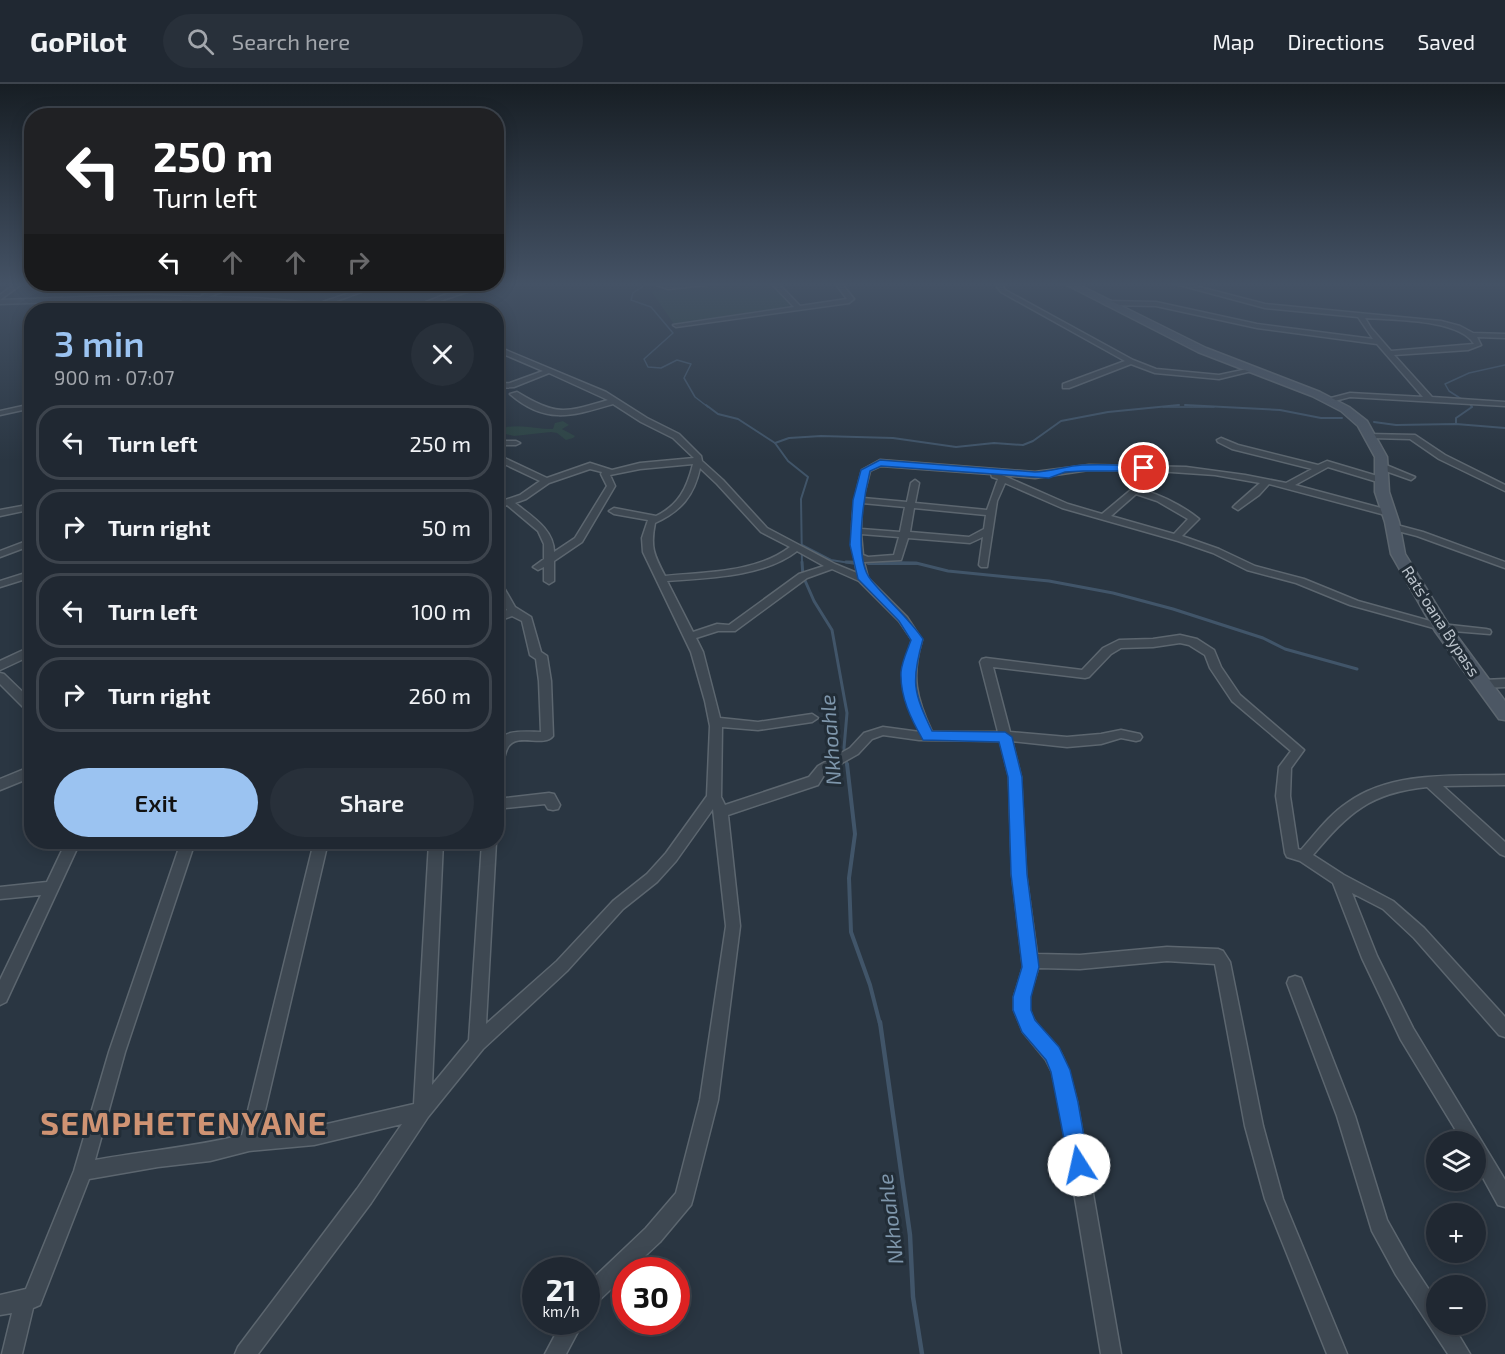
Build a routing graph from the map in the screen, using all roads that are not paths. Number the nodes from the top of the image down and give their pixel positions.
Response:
1 (1097, 342) edge
2 (1186, 342) edge
3 (1378, 342) edge
4 (1477, 342) edge
5 (504, 351) edge
6 (1389, 353) junction
7 (1131, 361) junction
8 (1252, 370) junction
9 (549, 371) junction
10 (504, 385) edge
11 (1066, 386) dead end
12 (514, 394) dead end
13 (1330, 400) junction
14 (1430, 400) junction
15 (614, 401) junction
16 (1505, 404) edge
17 (24, 408) edge
18 (0, 413) edge
19 (1371, 436) junction
20 (1221, 440) dead end
21 (504, 443) edge
22 (516, 443) dead end
23 (504, 460) edge
24 (697, 461) junction
25 (1319, 468) junction
26 (986, 471) junction
27 (610, 472) junction
28 (1382, 474) junction
29 (1411, 477) dead end
30 (1002, 479) junction
31 (546, 481) junction
32 (1266, 482) junction
33 (915, 483) dead end
34 (1287, 486) junction
35 (1505, 488) edge
36 (858, 500) junction
37 (509, 502) junction
38 (504, 503) edge
39 (24, 507) edge
40 (910, 507) junction
41 (1238, 507) dead end
42 (614, 511) dead end
43 (0, 513) edge
44 (991, 513) junction
45 (1104, 517) junction
46 (656, 519) junction
47 (1391, 520) junction
48 (856, 531) junction
49 (988, 531) junction
50 (904, 533) junction
51 (1175, 538) junction
52 (24, 545) edge
53 (796, 547) junction
54 (0, 554) edge
55 (858, 557) junction
56 (548, 561) junction
57 (984, 564) dead end
58 (1505, 565) edge
59 (832, 566) junction
60 (538, 567) dead end
61 (24, 576) edge
62 (660, 579) junction
63 (863, 579) junction
64 (549, 581) dead end
65 (0, 584) edge
66 (504, 598) edge
67 (512, 612) junction
68 (504, 616) edge
69 (1441, 627) junction
70 (1486, 632) dead end
71 (689, 637) junction
72 (24, 654) edge
73 (0, 666) edge
74 (0, 677) edge
75 (1505, 682) edge
76 (1483, 684) junction
77 (24, 701) edge
78 (1505, 714) edge
79 (812, 718) dead end
80 (716, 722) junction
81 (927, 736) junction
82 (1005, 737) junction
83 (1136, 737) dead end
84 (504, 742) edge
85 (24, 774) edge
86 (1505, 780) edge
87 (1430, 782) junction
88 (0, 785) edge
89 (504, 803) edge
90 (718, 804) junction
91 (553, 805) dead end
92 (70, 849) edge
93 (186, 849) edge
94 (319, 849) edge
95 (436, 849) edge
96 (489, 849) edge
97 (1505, 850) edge
98 (1304, 856) junction
99 (1339, 879) junction
100 (50, 888) junction
101 (0, 893) edge
102 (1030, 961) junction
103 (1295, 983) dead end
104 (0, 997) edge
105 (1505, 1029) edge
106 (477, 1043) junction
107 (422, 1111) junction
108 (1466, 1131) edge
109 (249, 1142) junction
110 (1486, 1165) edge
111 (83, 1171) junction
112 (1505, 1198) edge
113 (600, 1286) edge
114 (25, 1300) junction
115 (1426, 1303) edge
116 (0, 1305) edge
117 (566, 1335) edge
118 (1447, 1335) edge
119 (12, 1354) edge
120 (245, 1354) edge
121 (555, 1354) edge
122 (1111, 1354) edge
123 (1337, 1354) edge
124 (1460, 1354) edge

1 - 7 street
2 - 8 street, Rats'oana Bypass
3 - 6 street
4 - 6 street
5 - 9 street
6 - 14 street
7 - 8 street
7 - 11 street
8 - 13 street, Rats'oana Bypass
9 - 10 street
9 - 15 street
12 - 15 street
13 - 14 street
13 - 19 street, Rats'oana Bypass
14 - 16 street
15 - 24 street
17 - 18 street
19 - 28 street, Rats'oana Bypass
19 - 35 street
20 - 25 street
21 - 22 street
23 - 31 street
24 - 27 street
24 - 46 street
24 - 53 street
25 - 28 street
25 - 34 street
26 - 30 street
26 - 32 street
26 - 36 street
27 - 31 street
27 - 56 street
28 - 29 street
28 - 47 street, Rats'oana Bypass
30 - 44 street
30 - 45 street
31 - 37 street
32 - 34 street
32 - 41 street
33 - 40 street
34 - 47 street
36 - 40 street
36 - 48 street
37 - 38 street
37 - 56 street
39 - 43 street
40 - 44 street
40 - 50 street
42 - 46 street
44 - 49 street
45 - 51 street
45 - 51 street
46 - 62 street
47 - 58 street
47 - 69 street, Rats'oana Bypass
48 - 50 street
48 - 55 street
49 - 50 street
49 - 57 street
50 - 55 street
51 - 69 street
52 - 54 street
53 - 59 street
53 - 62 street
55 - 63 street
56 - 60 street
56 - 64 street
59 - 63 street
59 - 71 street
61 - 65 street
62 - 71 street
63 - 81 street
66 - 67 street
67 - 68 street
67 - 84 street
69 - 70 street
69 - 76 street, Rats'oana Bypass
71 - 80 street
72 - 73 street
74 - 77 street
75 - 76 street
76 - 78 street, Rats'oana Bypass
79 - 80 street
80 - 90 street
81 - 82 street
81 - 90 street
82 - 83 street
82 - 98 street
82 - 102 street
85 - 88 street
86 - 87 street
87 - 97 street
87 - 98 street
89 - 91 street
90 - 106 street
90 - 113 street
92 - 100 street
93 - 111 street
94 - 109 street
95 - 107 street
96 - 106 street
98 - 99 street
99 - 105 street
99 - 108 street
100 - 101 street
100 - 104 street
102 - 122 street
102 - 123 street
103 - 115 street
106 - 107 street
107 - 109 street
107 - 120 street
109 - 111 street
110 - 112 street
111 - 114 street
114 - 116 street
114 - 119 street
117 - 121 street
118 - 124 street

